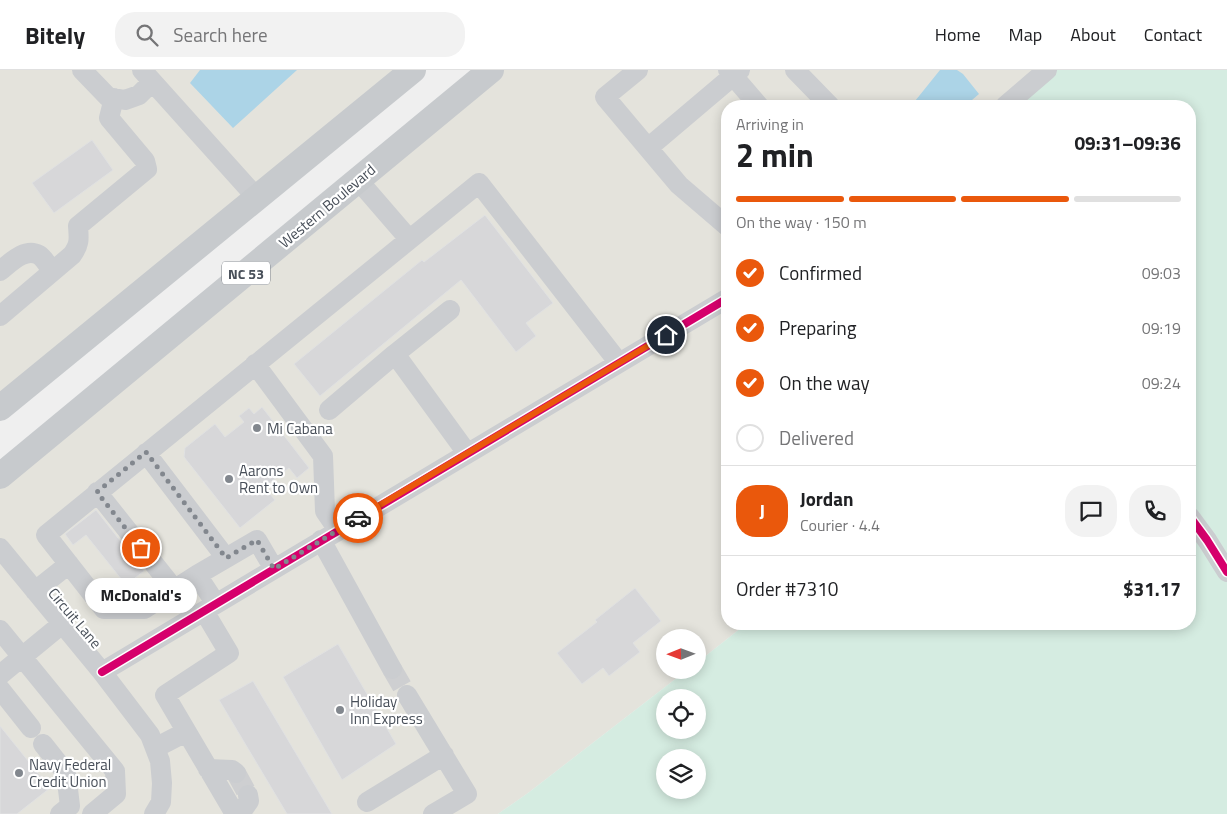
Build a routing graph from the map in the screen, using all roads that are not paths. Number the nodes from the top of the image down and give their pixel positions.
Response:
1 (82, 70) edge
2 (413, 70) edge
3 (491, 70) edge
4 (638, 70) edge
5 (796, 70) edge
6 (1047, 70) edge
7 (734, 72) edge
8 (147, 76) edge
9 (114, 98) junction
10 (755, 100) edge
11 (824, 100) edge
12 (1011, 100) edge
13 (648, 148) junction
14 (358, 180) junction
15 (257, 198) junction
16 (721, 221) edge
17 (409, 239) junction
18 (0, 271) edge
19 (52, 271) junction
20 (721, 302) edge
21 (450, 310) dead end
22 (0, 316) edge
23 (395, 354) junction
24 (619, 363) junction
25 (255, 364) junction
26 (0, 408) edge
27 (329, 410) dead end
28 (146, 452) junction
29 (467, 453) junction
30 (0, 476) edge
31 (97, 492) junction
32 (1196, 525) edge
33 (330, 535) junction
34 (0, 548) edge
35 (226, 558) junction
36 (69, 564) junction
37 (274, 569) junction
38 (1227, 572) edge
39 (197, 575) junction
40 (174, 589) junction
41 (35, 591) junction
42 (210, 607) junction
43 (62, 624) junction
44 (0, 630) edge
45 (22, 657) junction
46 (392, 670) tunnel mouth
47 (102, 672) junction
48 (0, 675) edge
49 (0, 689) edge
50 (407, 695) tunnel mouth
51 (31, 728) dead end
52 (186, 732) junction
53 (44, 744) dead end
54 (156, 748) junction
55 (444, 756) junction
56 (208, 769) junction
57 (236, 773) dead end
58 (248, 795) dead end
59 (367, 802) dead end
60 (60, 814) edge
61 (92, 814) edge
62 (154, 814) edge
63 (235, 814) edge
64 (240, 814) edge
65 (434, 814) edge

1 - 9 street
2 - 15 main road
3 - 14 main road, Western Boulevard / NC 53
4 - 13 street
5 - 11 street
6 - 12 street
7 - 10 street
7 - 13 street
8 - 9 street
8 - 15 street
9 - 19 street
13 - 16 street
14 - 17 street
14 - 30 main road, Western Boulevard / NC 53
15 - 26 main road
17 - 24 street
17 - 25 street
18 - 19 street
19 - 22 street
20 - 24 street
21 - 23 street
23 - 27 street
23 - 29 street
24 - 29 street
25 - 28 street
25 - 33 street
28 - 31 street
28 - 35 street
29 - 33 street
31 - 36 street
31 - 40 street
32 - 38 street
33 - 37 street
33 - 46 street
34 - 41 street, Circuit Lane
35 - 37 street
35 - 39 street
36 - 40 street
36 - 41 street
37 - 42 street
39 - 40 street
39 - 42 street
41 - 43 street, Circuit Lane
42 - 47 street
42 - 52 street
43 - 45 street
43 - 47 street, Circuit Lane
44 - 45 street
45 - 48 street
45 - 61 street
47 - 54 street, Circuit Lane
49 - 51 street
50 - 55 street
52 - 54 street
52 - 56 street
53 - 60 street
54 - 62 street, Circuit Lane
55 - 59 street
55 - 65 street
56 - 57 street
56 - 63 street
58 - 64 street

